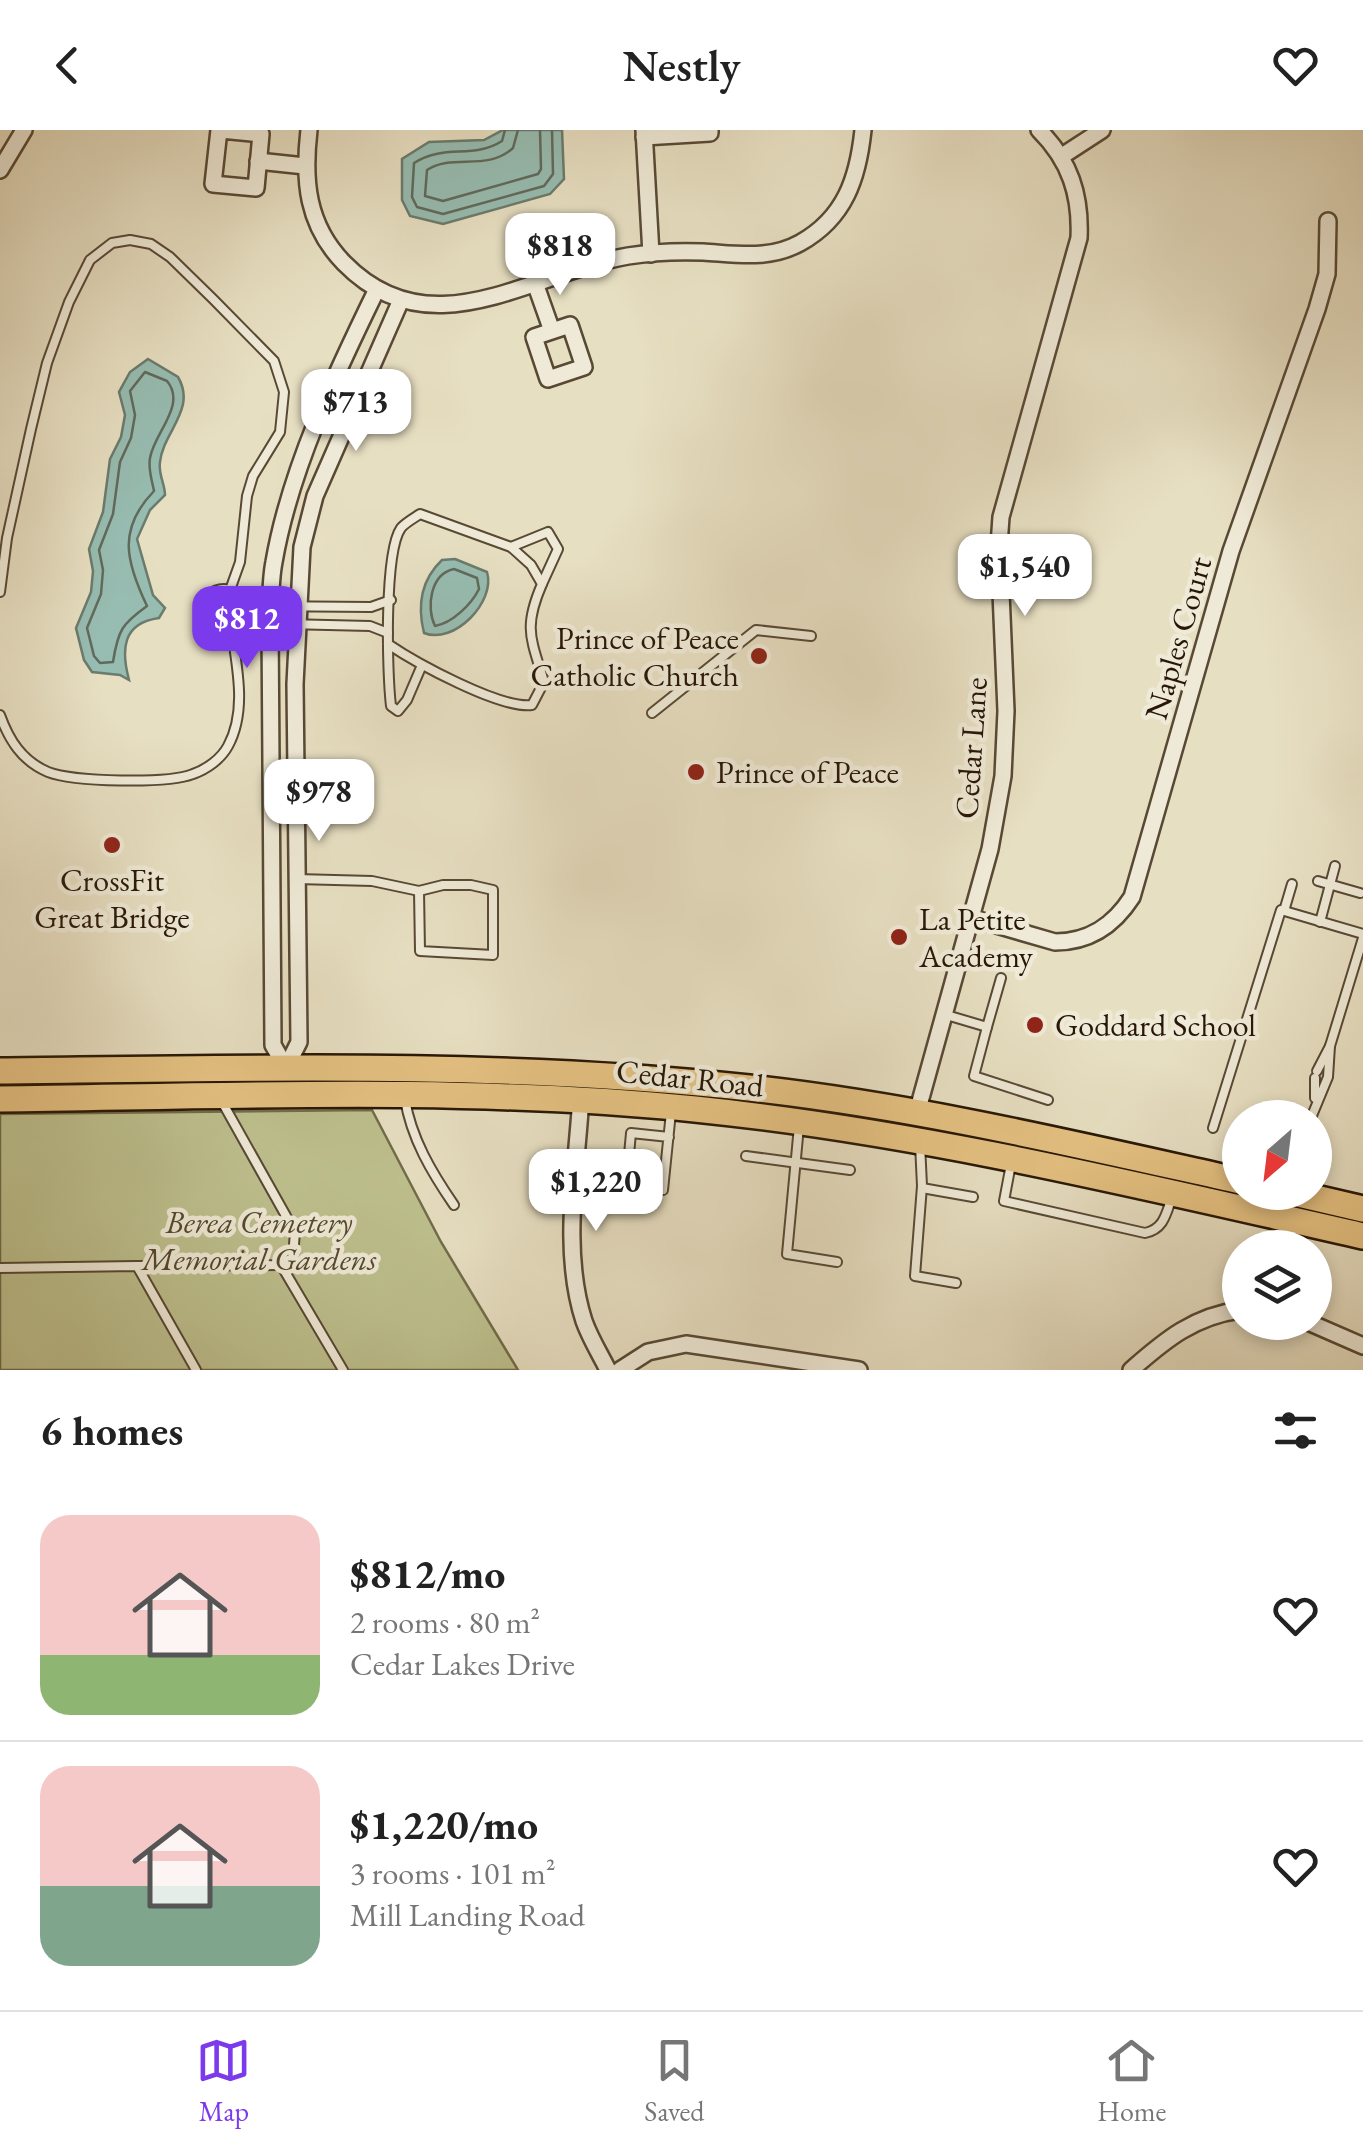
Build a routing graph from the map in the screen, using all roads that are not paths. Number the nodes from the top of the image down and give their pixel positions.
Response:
1 (24, 130) edge
2 (220, 130) edge
3 (309, 130) edge
4 (710, 130) edge
5 (864, 130) edge
6 (1040, 130) edge
7 (1102, 130) edge
8 (644, 133) edge
9 (1062, 156) junction
10 (258, 161) junction
11 (305, 166) junction
12 (0, 170) edge
13 (1328, 222) dead end
14 (651, 254) junction
15 (535, 283) junction
16 (377, 289) junction
17 (400, 300) junction
18 (552, 331) dead end
19 (511, 547) junction
20 (542, 584) junction
21 (230, 590) junction
22 (0, 592) edge
23 (391, 600) junction
24 (271, 605) junction
25 (298, 605) junction
26 (245, 606) junction
27 (243, 623) junction
28 (270, 623) junction
29 (297, 624) junction
30 (232, 632) junction
31 (811, 636) dead end
32 (388, 639) junction
33 (422, 666) junction
34 (652, 712) dead end
35 (0, 715) edge
36 (1335, 866) dead end
37 (298, 879) junction
38 (1318, 881) dead end
39 (1292, 884) dead end
40 (1330, 884) junction
41 (420, 891) junction
42 (1360, 893) dead end
43 (1284, 911) junction
44 (972, 918) junction
45 (1320, 922) junction
46 (1363, 936) edge
47 (1002, 978) dead end
48 (943, 1014) junction
49 (987, 1027) junction
50 (1330, 1046) junction
51 (286, 1068) junction
52 (0, 1071) edge
53 (582, 1087) junction
54 (341, 1095) junction
55 (404, 1095) junction
56 (218, 1096) junction
57 (0, 1098) edge
58 (67, 1098) junction
59 (1048, 1100) dead end
60 (1315, 1100) edge
61 (1316, 1100) edge
62 (671, 1107) junction
63 (915, 1112) junction
64 (799, 1122) junction
65 (1214, 1128) dead end
66 (668, 1136) junction
67 (920, 1140) junction
68 (746, 1156) dead end
69 (1012, 1158) junction
70 (795, 1163) junction
71 (850, 1170) dead end
72 (1222, 1177) edge
73 (922, 1188) junction
74 (1173, 1193) junction
75 (972, 1196) dead end
76 (1332, 1202) edge
77 (454, 1205) dead end
78 (1363, 1209) edge
79 (1363, 1236) edge
80 (837, 1262) dead end
81 (281, 1265) junction
82 (136, 1266) junction
83 (0, 1268) edge
84 (956, 1283) dead end
85 (1222, 1313) edge
86 (1332, 1332) edge
87 (1363, 1346) edge
88 (798, 1365) edge
89 (196, 1370) edge
90 (343, 1370) edge
91 (608, 1370) edge
92 (620, 1370) edge
93 (859, 1370) edge
94 (1131, 1370) edge

1 - 12 street
2 - 10 street
2 - 10 street
3 - 11 street
4 - 8 street
5 - 14 street
6 - 9 street, Cedar Lane
7 - 9 street
8 - 14 street
9 - 44 street, Cedar Lane
10 - 11 street
11 - 16 street
13 - 44 street, Naples Court
14 - 15 street
15 - 17 street
15 - 18 street
16 - 17 street
16 - 24 street
17 - 25 street
19 - 20 lane
19 - 20 lane
19 - 23 lane
20 - 33 lane
21 - 22 lane
21 - 26 lane
21 - 30 lane
23 - 25 lane
23 - 32 lane
24 - 25 lane
24 - 26 lane
24 - 28 street
25 - 29 street
26 - 27 lane
27 - 28 lane
27 - 30 lane
28 - 29 lane
28 - 51 street
29 - 32 lane
29 - 37 street
30 - 35 lane
31 - 34 lane
32 - 33 lane
32 - 33 lane
36 - 40 lane
37 - 41 lane
37 - 51 street
38 - 40 lane
39 - 43 lane
40 - 42 lane
40 - 45 lane
41 - 41 lane
43 - 45 lane
43 - 65 lane
44 - 48 street, Cedar Lane
45 - 46 lane
46 - 50 lane
47 - 49 lane
48 - 49 lane
48 - 63 street, Cedar Lane
49 - 59 lane
50 - 60 lane
50 - 61 lane
51 - 52 main road, Cedar Road
51 - 53 main road, Cedar Road
51 - 54 main road
51 - 58 main road
53 - 55 main road, Cedar Road
53 - 62 main road, Cedar Road
53 - 63 main road, Cedar Road
53 - 91 street
54 - 55 main road, Cedar Road
54 - 56 main road, Cedar Road
55 - 77 lane
56 - 58 main road, Cedar Road
56 - 81 lane
57 - 58 main road, Cedar Road
62 - 64 main road, Cedar Road
62 - 66 lane
63 - 67 street, Cedar Lane
63 - 72 main road, Cedar Road
64 - 67 main road, Cedar Road
64 - 70 lane
66 - 66 lane
67 - 69 main road, Cedar Road
67 - 73 lane
68 - 70 lane
69 - 74 main road, Cedar Road
69 - 74 lane
70 - 71 lane
70 - 80 lane
73 - 75 lane
73 - 84 lane
74 - 79 main road, Cedar Road
76 - 78 main road
81 - 82 lane
81 - 90 lane
82 - 83 lane
82 - 89 lane
85 - 94 street
86 - 87 street
88 - 92 street
88 - 93 street

